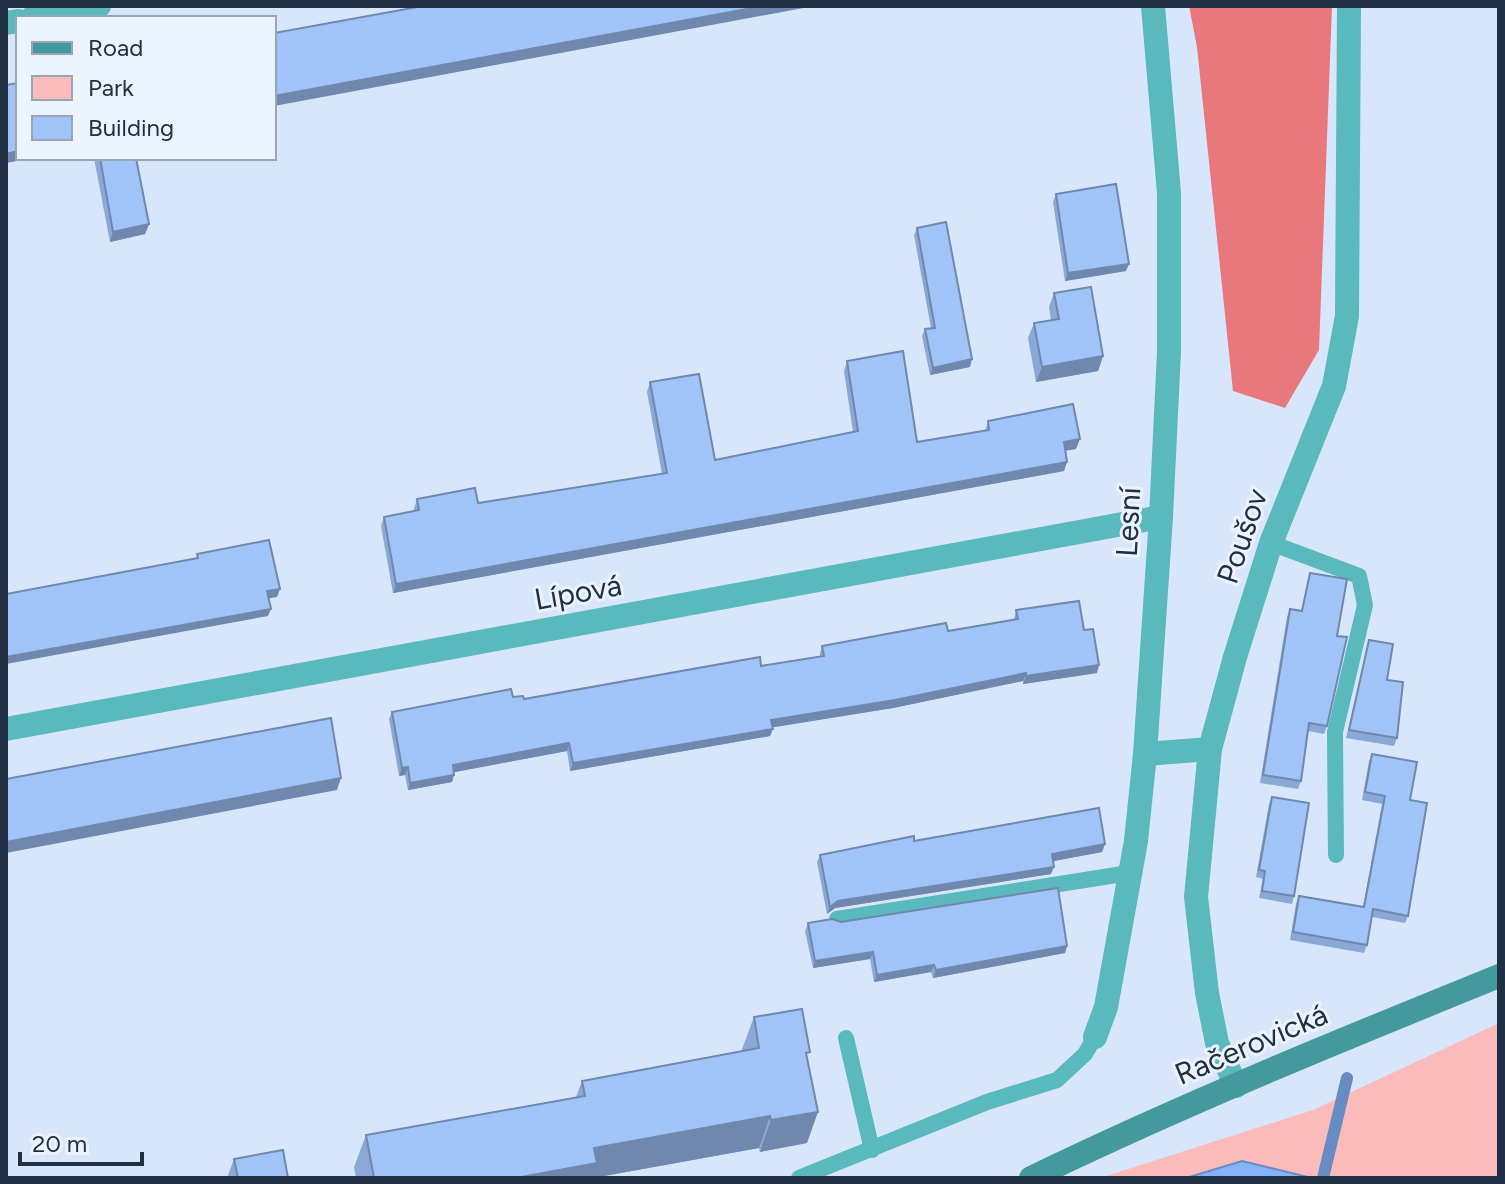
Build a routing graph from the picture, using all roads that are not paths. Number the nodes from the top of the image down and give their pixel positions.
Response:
1 (99, 6) edge
2 (1153, 6) edge
3 (1349, 6) edge
4 (43, 16) edge
5 (1161, 517) junction
6 (1271, 543) junction
7 (6, 729) edge
8 (1210, 749) junction
9 (1145, 754) junction
10 (1336, 855) dead end
11 (1129, 873) junction
12 (837, 919) edge
13 (1499, 976) edge
14 (1095, 1037) joint
15 (846, 1038) dead end
16 (1236, 1086) junction
17 (872, 1150) junction
18 (799, 1178) edge
19 (1031, 1178) edge

1 - 4 street
2 - 5 street, Lesní
3 - 6 street, Poušov
5 - 7 street, Lípová
5 - 9 street, Lesní
6 - 8 street, Poušov
6 - 10 lane
8 - 9 street
8 - 16 street, Poušov
9 - 11 street, Lesní
11 - 12 lane
11 - 14 street, Lesní
13 - 16 main road, Račerovická
14 - 17 lane
15 - 17 lane
16 - 19 main road, Račerovická
17 - 18 lane

